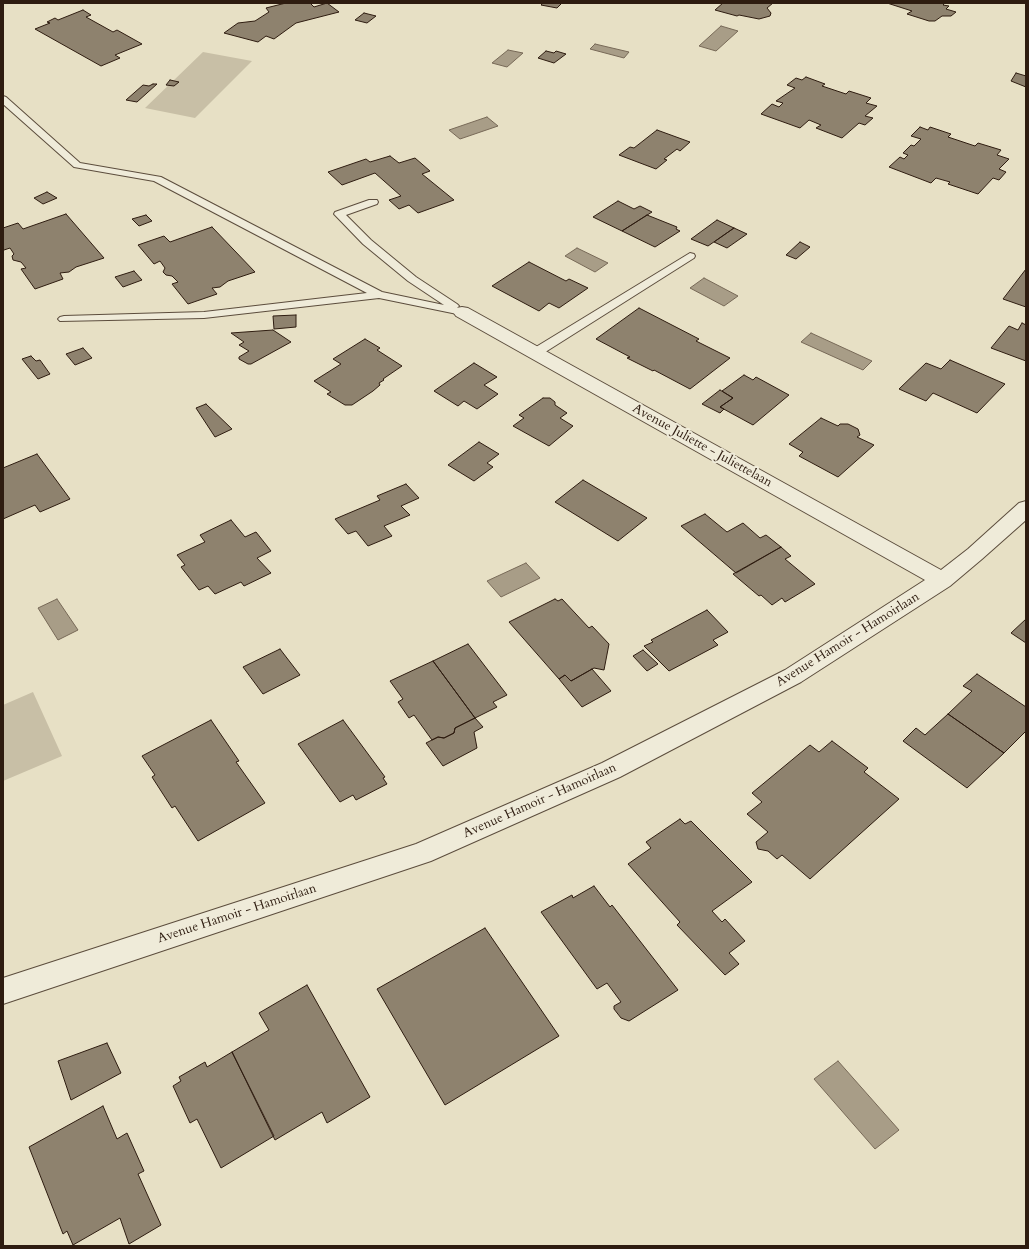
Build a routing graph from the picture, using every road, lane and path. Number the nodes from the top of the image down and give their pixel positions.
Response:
1 (3, 98) edge
2 (373, 202) dead end
3 (690, 256) dead end
4 (379, 295) junction
5 (462, 312) junction
6 (64, 319) dead end
7 (535, 353) junction
8 (1026, 508) edge
9 (942, 580) junction
10 (3, 991) edge

1 - 4 lane
2 - 5 lane
3 - 7 lane
4 - 5 lane
4 - 6 lane
5 - 7 street, Avenue Juliette - Juliettelaan
7 - 9 street, Avenue Juliette - Juliettelaan
8 - 9 street, Avenue Hamoir - Hamoirlaan
9 - 10 street, Avenue Hamoir - Hamoirlaan

